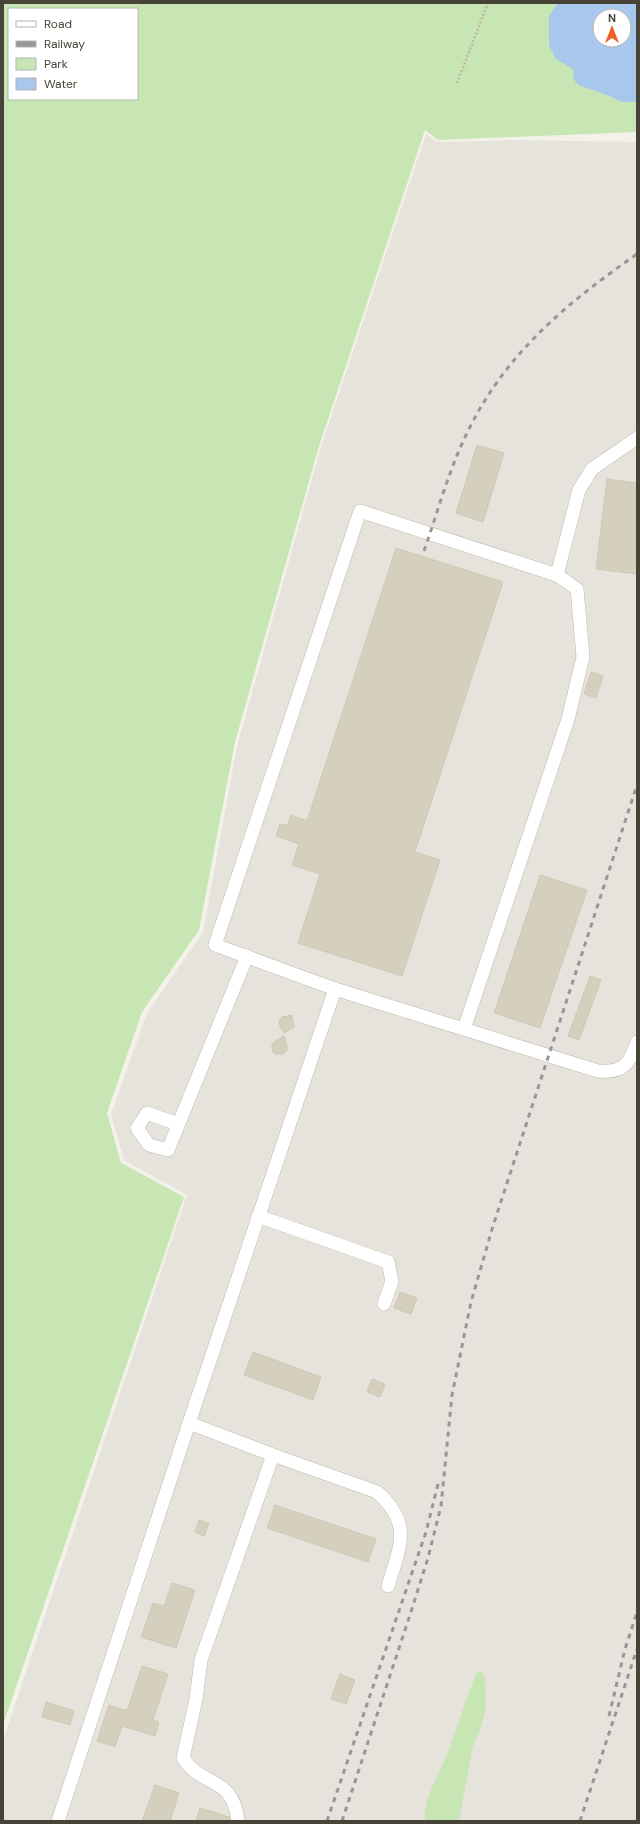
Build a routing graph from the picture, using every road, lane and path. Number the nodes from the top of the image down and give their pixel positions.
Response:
1 (488, 3) edge
2 (457, 82) dead end
3 (637, 438) edge
4 (557, 575) junction
5 (247, 956) junction
6 (335, 989) junction
7 (464, 1029) junction
8 (637, 1042) edge
9 (178, 1124) dead end
10 (258, 1216) junction
11 (384, 1304) dead end
12 (189, 1423) junction
13 (273, 1455) junction
14 (388, 1586) dead end
15 (58, 1821) edge
16 (238, 1821) edge

1 - 2 path
3 - 4 street
4 - 5 street
4 - 7 street
5 - 6 street
5 - 9 street
6 - 7 street
6 - 10 street
7 - 8 street
10 - 11 street
10 - 12 street
12 - 13 street
12 - 15 street
13 - 14 street
13 - 16 street

